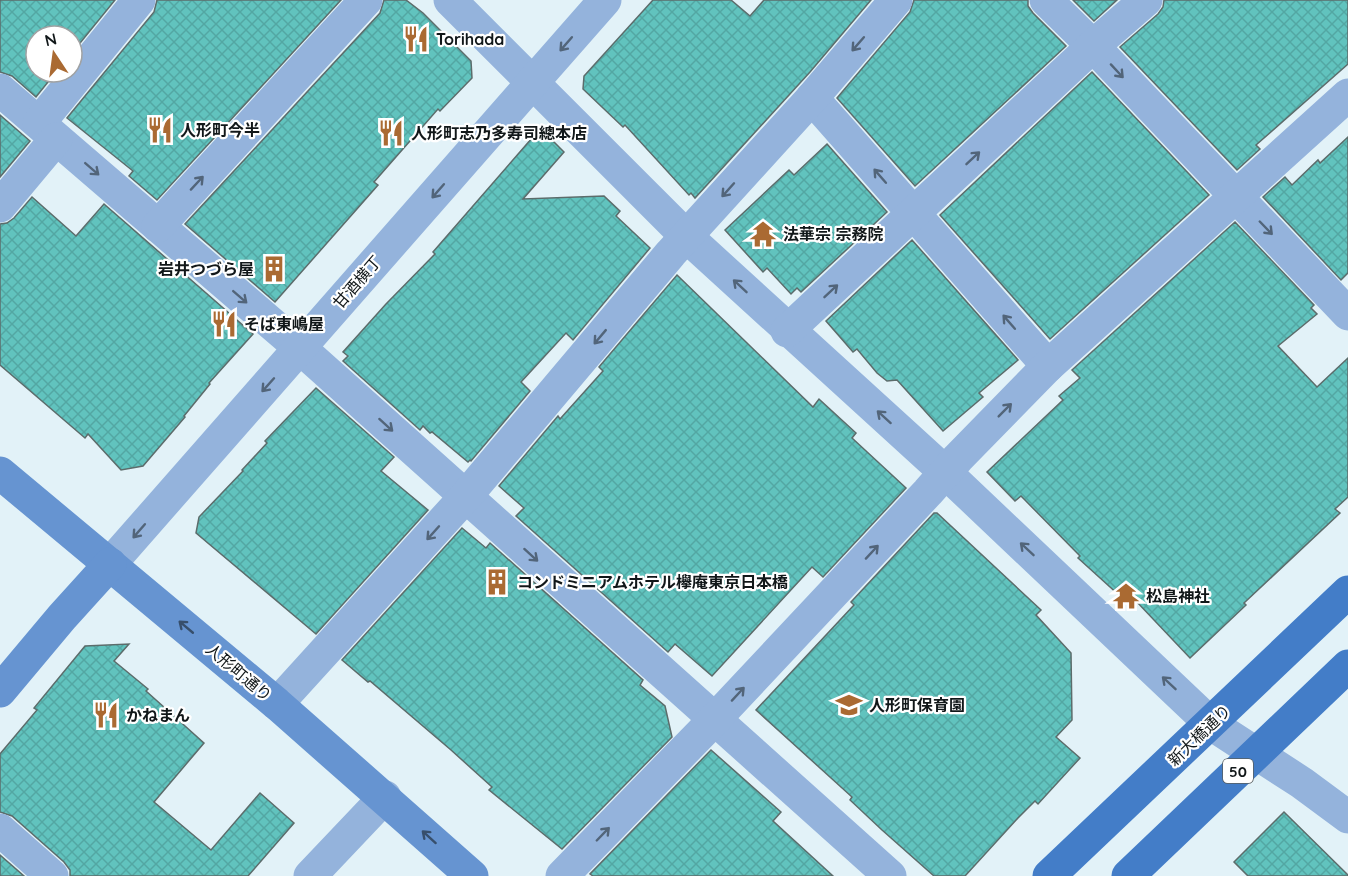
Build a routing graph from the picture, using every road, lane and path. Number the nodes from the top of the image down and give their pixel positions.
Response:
1 (139, 0) edge
2 (366, 0) edge
3 (450, 0) edge
4 (605, 0) edge
5 (896, 0) edge
6 (1046, 0) edge
7 (1146, 0) edge
8 (1094, 46) junction
9 (533, 82) junction
10 (0, 90) edge
11 (1348, 95) edge
12 (812, 98) junction
13 (48, 131) junction
14 (1236, 197) junction
15 (0, 206) edge
16 (914, 214) junction
17 (158, 226) junction
18 (686, 236) junction
19 (1348, 314) edge
20 (787, 331) junction
21 (300, 348) junction
22 (1048, 366) junction
23 (945, 472) junction
24 (0, 473) edge
25 (466, 496) junction
26 (110, 564) junction
27 (1348, 592) edge
28 (1348, 666) edge
29 (0, 691) edge
30 (277, 704) junction
31 (715, 719) junction
32 (1211, 724) junction
33 (1257, 754) junction
34 (385, 797) junction
35 (1348, 817) edge
36 (0, 830) edge
37 (52, 876) edge
38 (310, 876) edge
39 (472, 876) edge
40 (562, 876) edge
41 (890, 876) edge
42 (1049, 876) edge
43 (1128, 876) edge

1 - 13 street
17 -> 2 street
3 - 9 street
4 -> 9 street, 甘酒横丁
5 -> 12 street
6 - 8 street
7 - 8 street
8 -> 14 street
16 -> 8 street
9 - 18 street
9 -> 21 street, 甘酒横丁
10 - 13 street
11 - 14 street
16 -> 12 street
12 -> 18 street
13 - 15 street
13 -> 17 street
14 -> 19 street
14 - 22 street
20 -> 16 street
22 -> 16 street
17 -> 21 street
20 -> 18 street
18 -> 25 street
23 -> 20 street
21 -> 25 street
21 -> 26 street, 甘酒横丁
23 -> 22 street
31 -> 23 street
32 -> 23 street
24 - 26 street, 人形町通り
25 -> 30 street
25 -> 31 street
26 - 29 street
30 -> 26 street, 人形町通り
27 - 32 main road, 新大橋通り
28 - 33 main road, 50
30 - 34 street, 人形町通り
40 -> 31 street
31 - 41 street
32 - 33 street
32 - 42 main road, 新大橋通り
33 - 35 street
33 - 43 main road, 50
34 - 38 street
39 -> 34 street, 人形町通り
36 - 37 street

